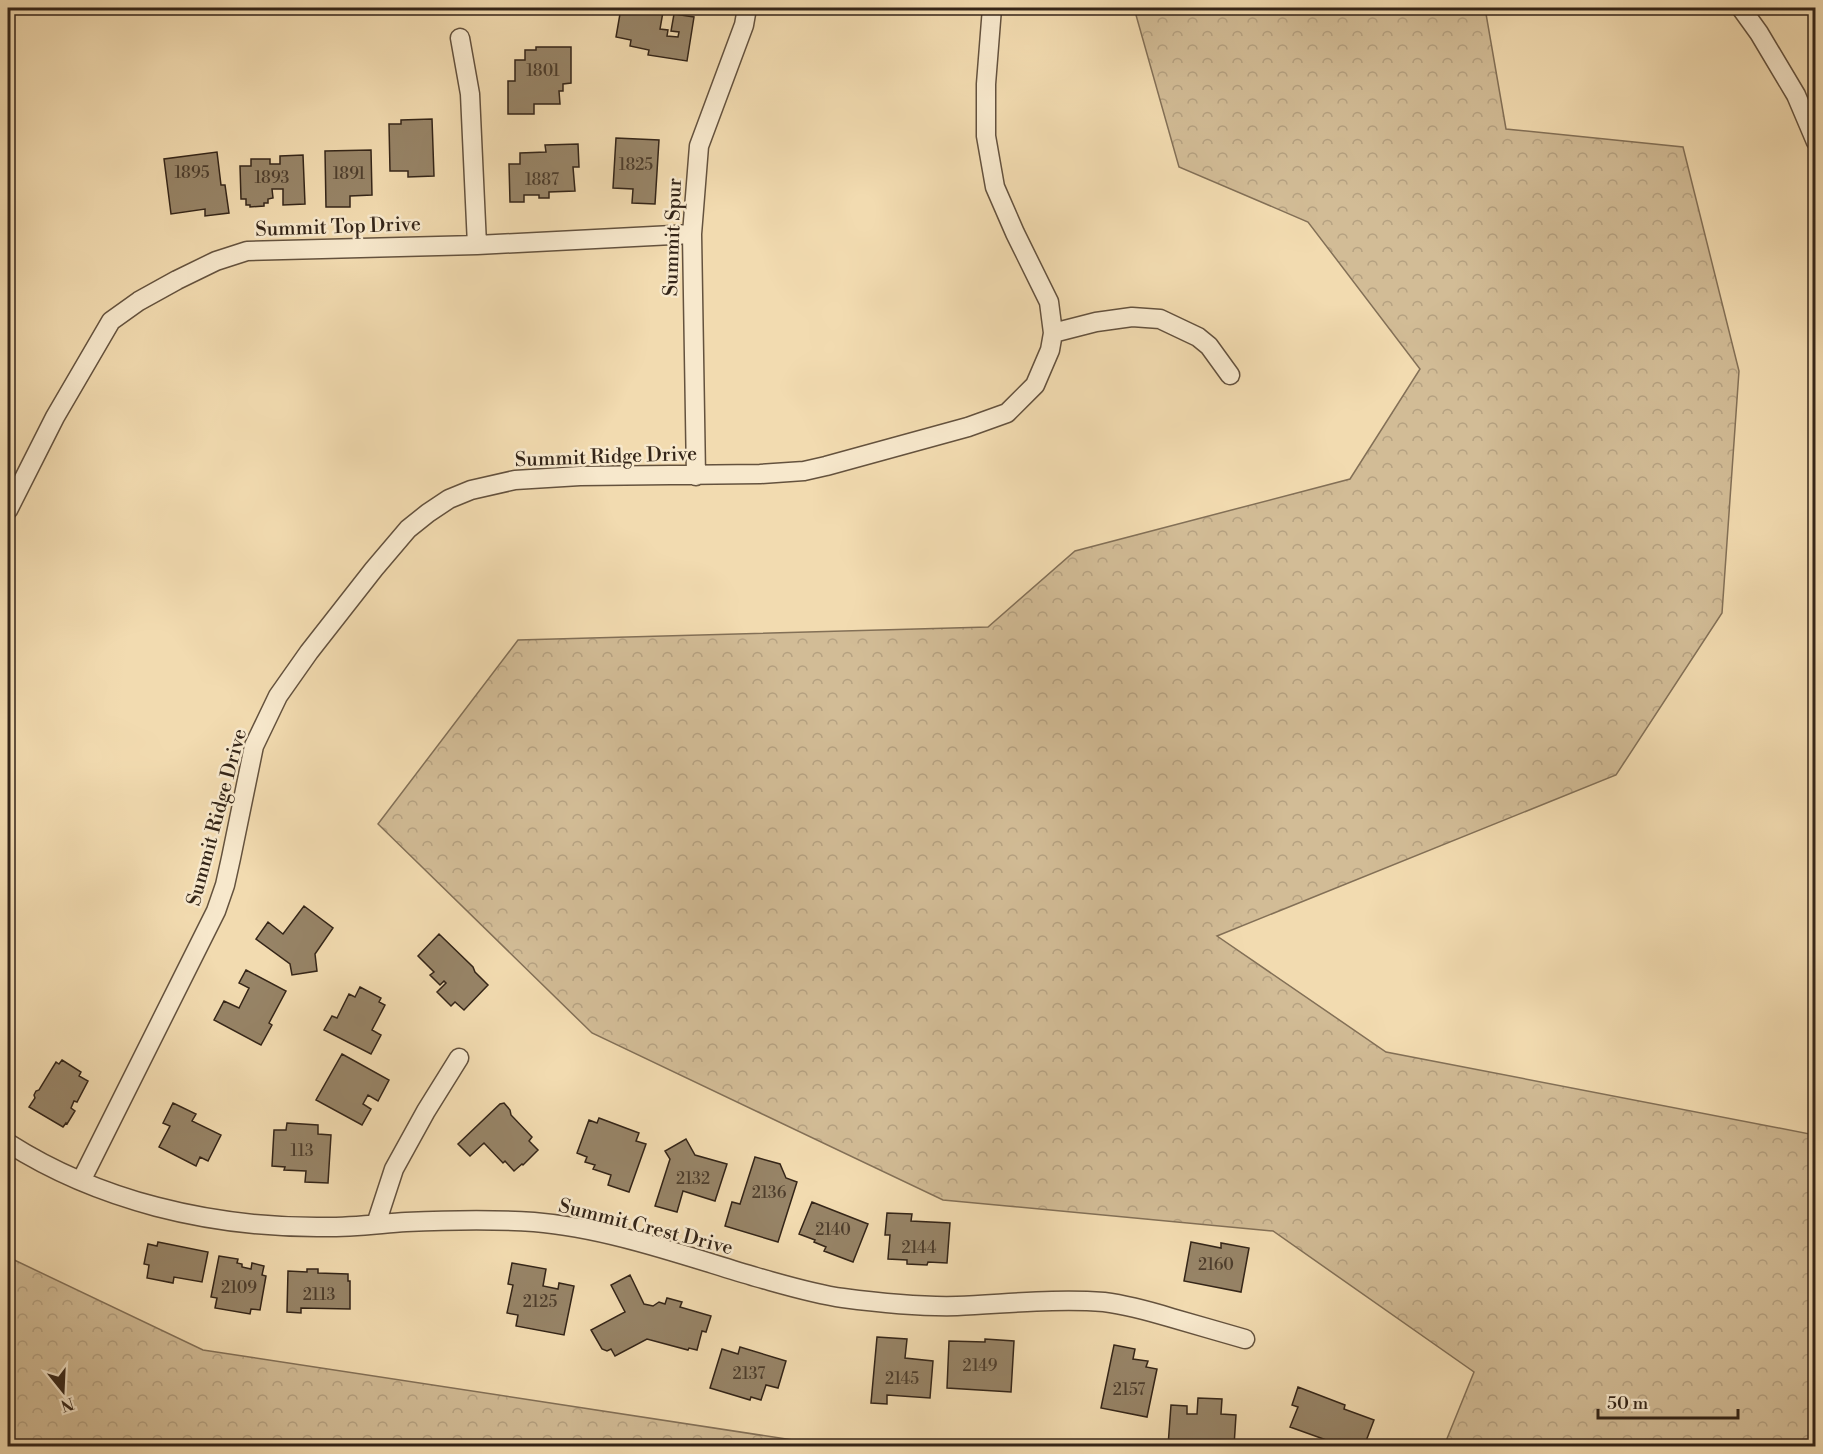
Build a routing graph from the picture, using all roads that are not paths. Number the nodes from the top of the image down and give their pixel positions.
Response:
1 (747, 8) edge
2 (992, 8) edge
3 (1741, 8) edge
4 (460, 38) dead end
5 (1815, 142) edge
6 (692, 234) junction
7 (477, 245) junction
8 (1053, 333) junction
9 (1230, 375) dead end
10 (696, 476) junction
11 (8, 510) edge
12 (459, 1058) dead end
13 (8, 1143) edge
14 (81, 1180) junction
15 (376, 1224) junction
16 (1245, 1339) dead end

1 - 6 street, Summit Spur
2 - 8 street, Summit Ridge Drive
3 - 5 street
4 - 7 street
6 - 7 street, Summit Top Drive
6 - 10 street, Summit Spur
7 - 11 street, Summit Top Drive
8 - 9 street
8 - 10 street, Summit Ridge Drive
10 - 14 street, Summit Ridge Drive
12 - 15 street
13 - 14 street, Summit Crest Drive
14 - 15 street, Summit Crest Drive
15 - 16 street, Summit Crest Drive

